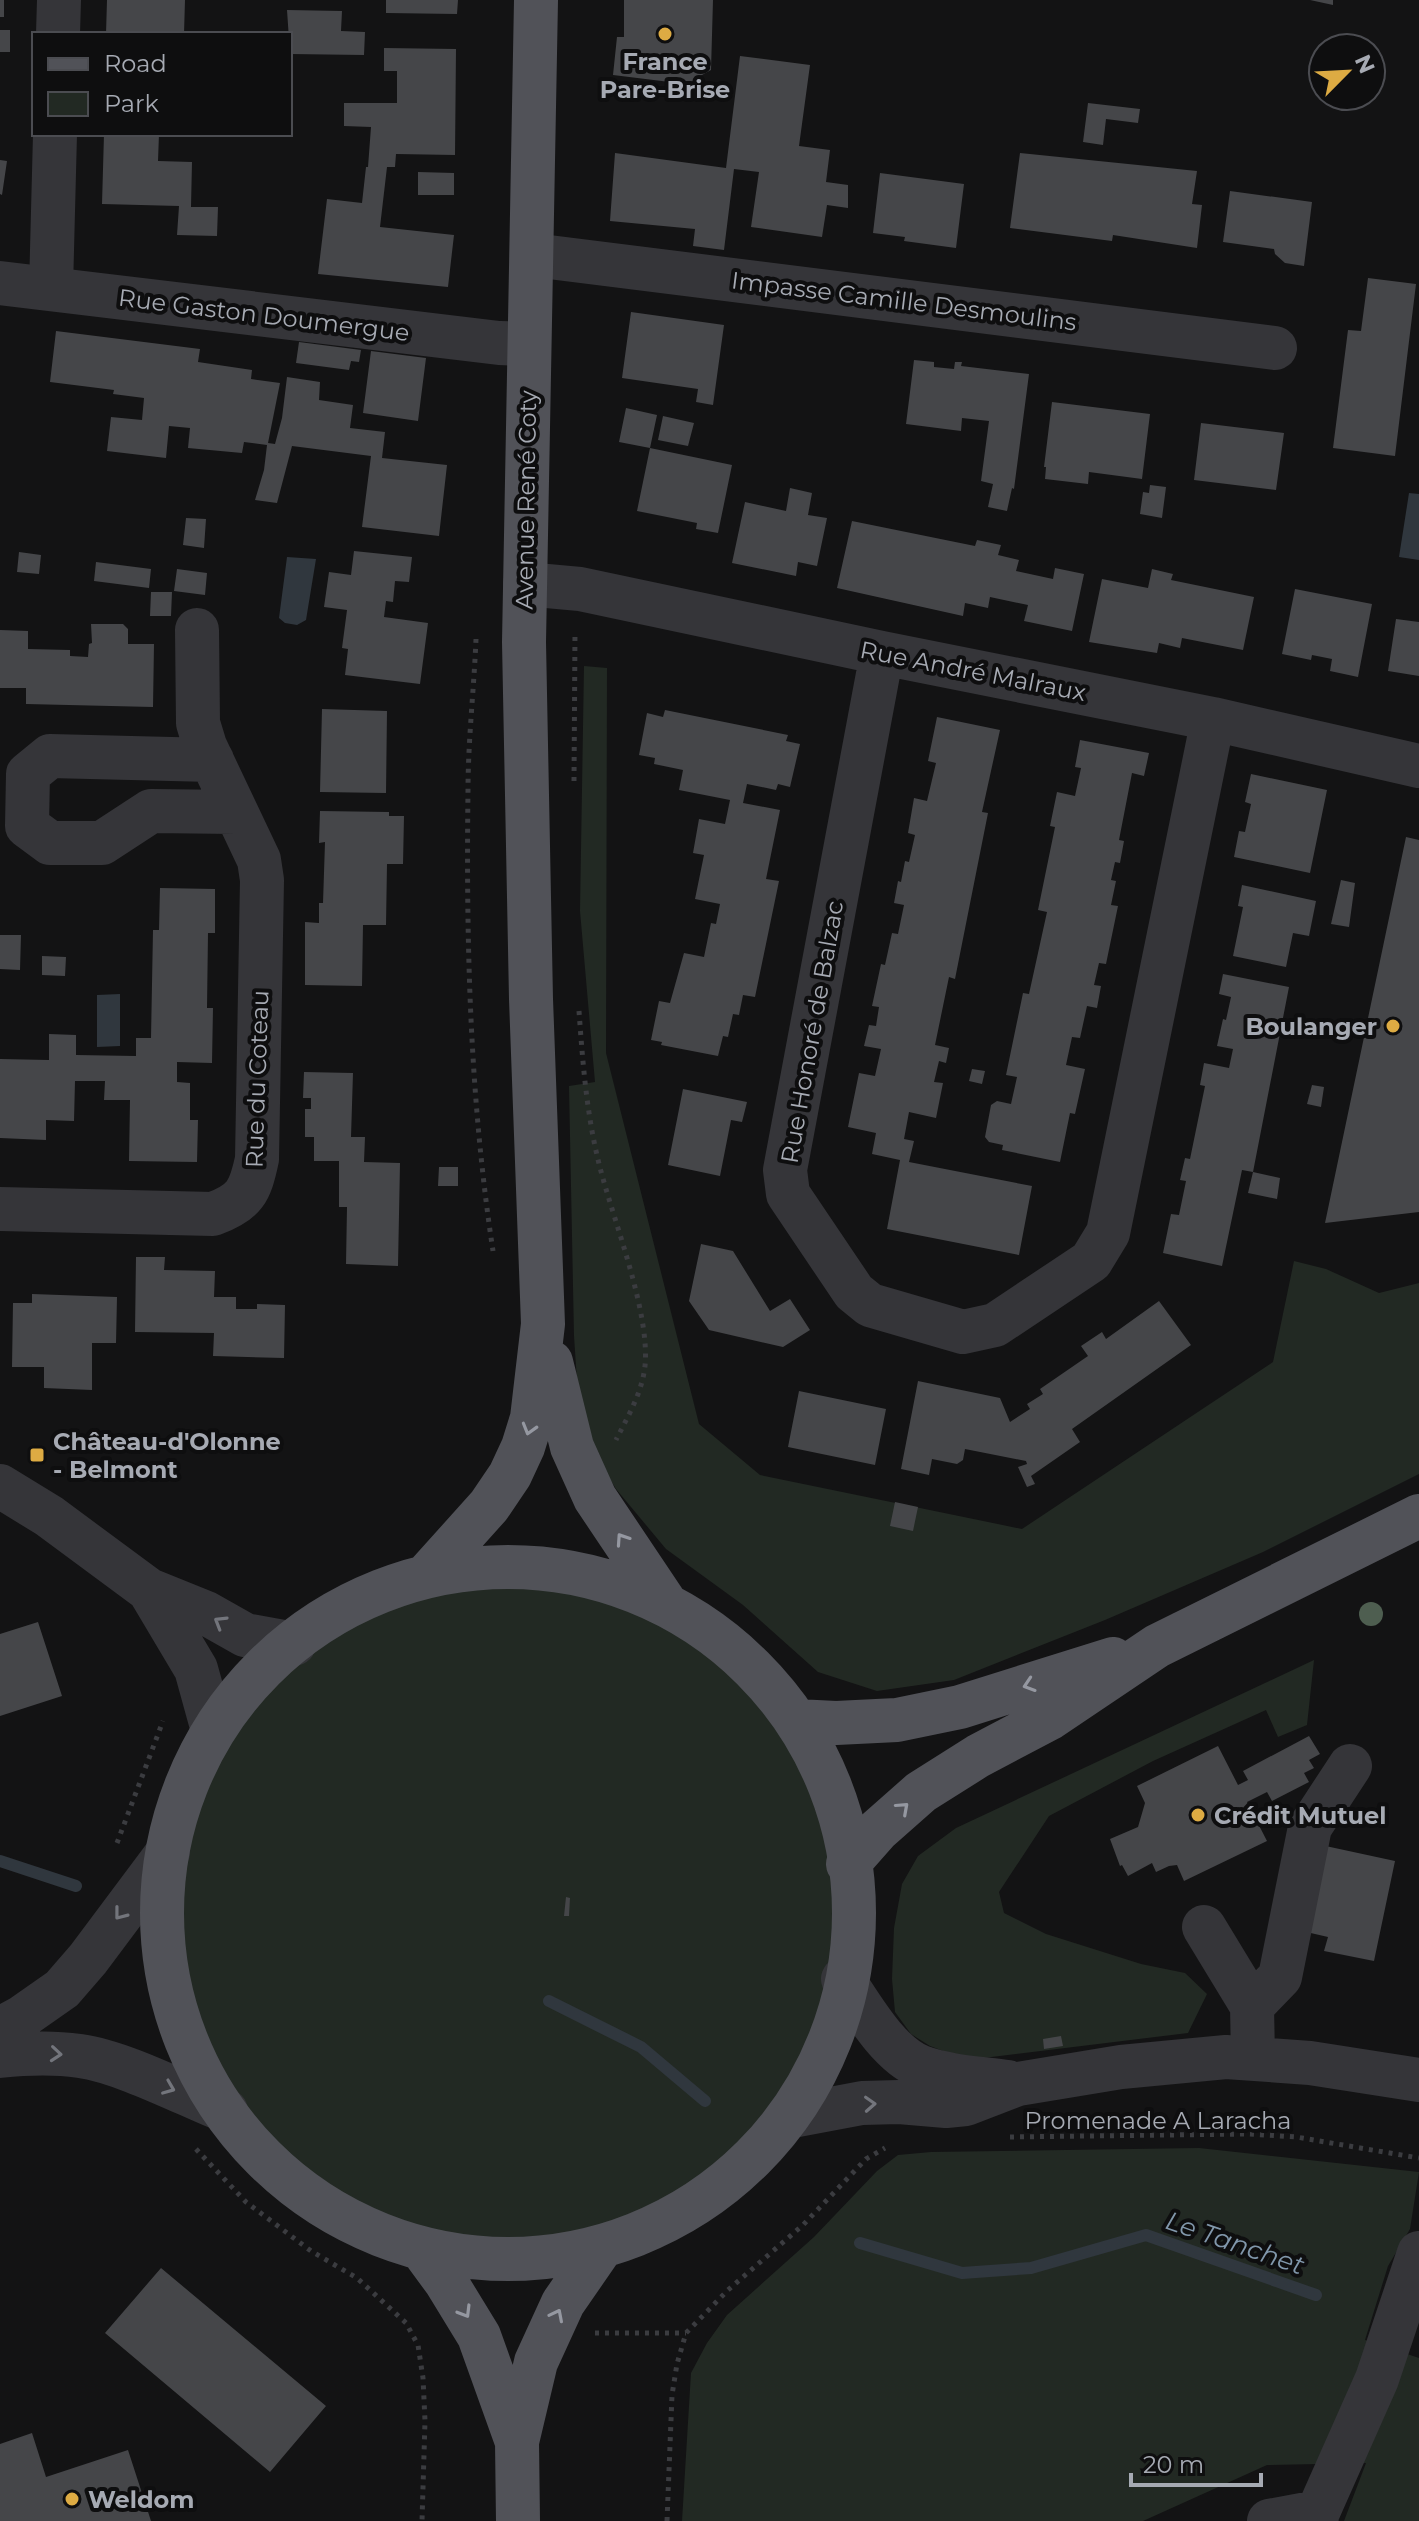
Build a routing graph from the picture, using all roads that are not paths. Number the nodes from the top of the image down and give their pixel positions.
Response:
1 (59, 0) edge
2 (536, 0) edge
3 (58, 32) edge
4 (55, 136) edge
5 (533, 255) junction
6 (0, 283) edge
7 (51, 289) junction
8 (529, 344) junction
9 (1275, 348) dead end
10 (525, 584) junction
11 (197, 630) dead end
12 (882, 653) junction
13 (1213, 719) junction
14 (212, 760) junction
15 (1419, 766) edge
16 (236, 812) junction
17 (0, 1209) edge
18 (543, 1324) junction
19 (3, 1495) edge
20 (1417, 1521) edge
21 (427, 1575) junction
22 (149, 1590) junction
23 (666, 1604) junction
24 (294, 1644) junction
25 (1157, 1646) junction
26 (796, 1721) junction
27 (212, 1727) junction
28 (1350, 1766) dead end
29 (168, 1852) junction
30 (848, 1864) junction
31 (1204, 1927) dead end
32 (843, 1979) junction
33 (1252, 2006) junction
34 (0, 2029) edge
35 (0, 2056) edge
36 (1253, 2058) junction
37 (1419, 2080) edge
38 (1018, 2084) junction
39 (226, 2111) junction
40 (793, 2116) junction
41 (421, 2248) junction
42 (601, 2248) junction
43 (1419, 2253) edge
44 (517, 2442) junction
45 (1317, 2516) edge
46 (518, 2521) edge
47 (1269, 2521) edge

1 - 3 street
2 - 5 main road, Avenue René Coty
4 - 7 street
5 - 8 main road, Avenue René Coty
5 - 9 street, Impasse Camille Desmoulins
6 - 7 street, Rue Gaston Doumergue
7 - 8 street, Rue Gaston Doumergue
8 - 10 main road, Avenue René Coty
10 - 12 street, Rue André Malraux
10 - 18 main road, Avenue René Coty
11 - 14 street, Rue du Coteau
12 - 13 street, Rue André Malraux
12 - 13 street, Rue Honoré de Balzac
13 - 15 street, Rue André Malraux
14 - 16 street, Rue du Coteau
14 - 16 street
16 - 17 street, Rue du Coteau
18 -> 21 main road
23 -> 18 main road
19 - 22 street
20 - 25 main road
21 - 23 main road
21 - 24 main road
24 -> 22 street
22 - 27 street
23 - 26 main road
24 - 27 main road
25 -> 26 main road
30 -> 25 main road
26 - 30 main road
27 - 29 main road
28 - 33 street
29 -> 34 street
29 - 39 main road
30 - 32 main road
31 - 33 street
32 - 38 street
32 - 40 main road
33 - 36 street
35 -> 39 street
36 - 37 street
36 - 38 street
40 -> 38 street
39 - 41 main road
40 - 42 main road
41 - 42 main road
41 -> 44 main road
44 -> 42 main road
43 - 45 street
44 - 46 main road
45 - 47 street

